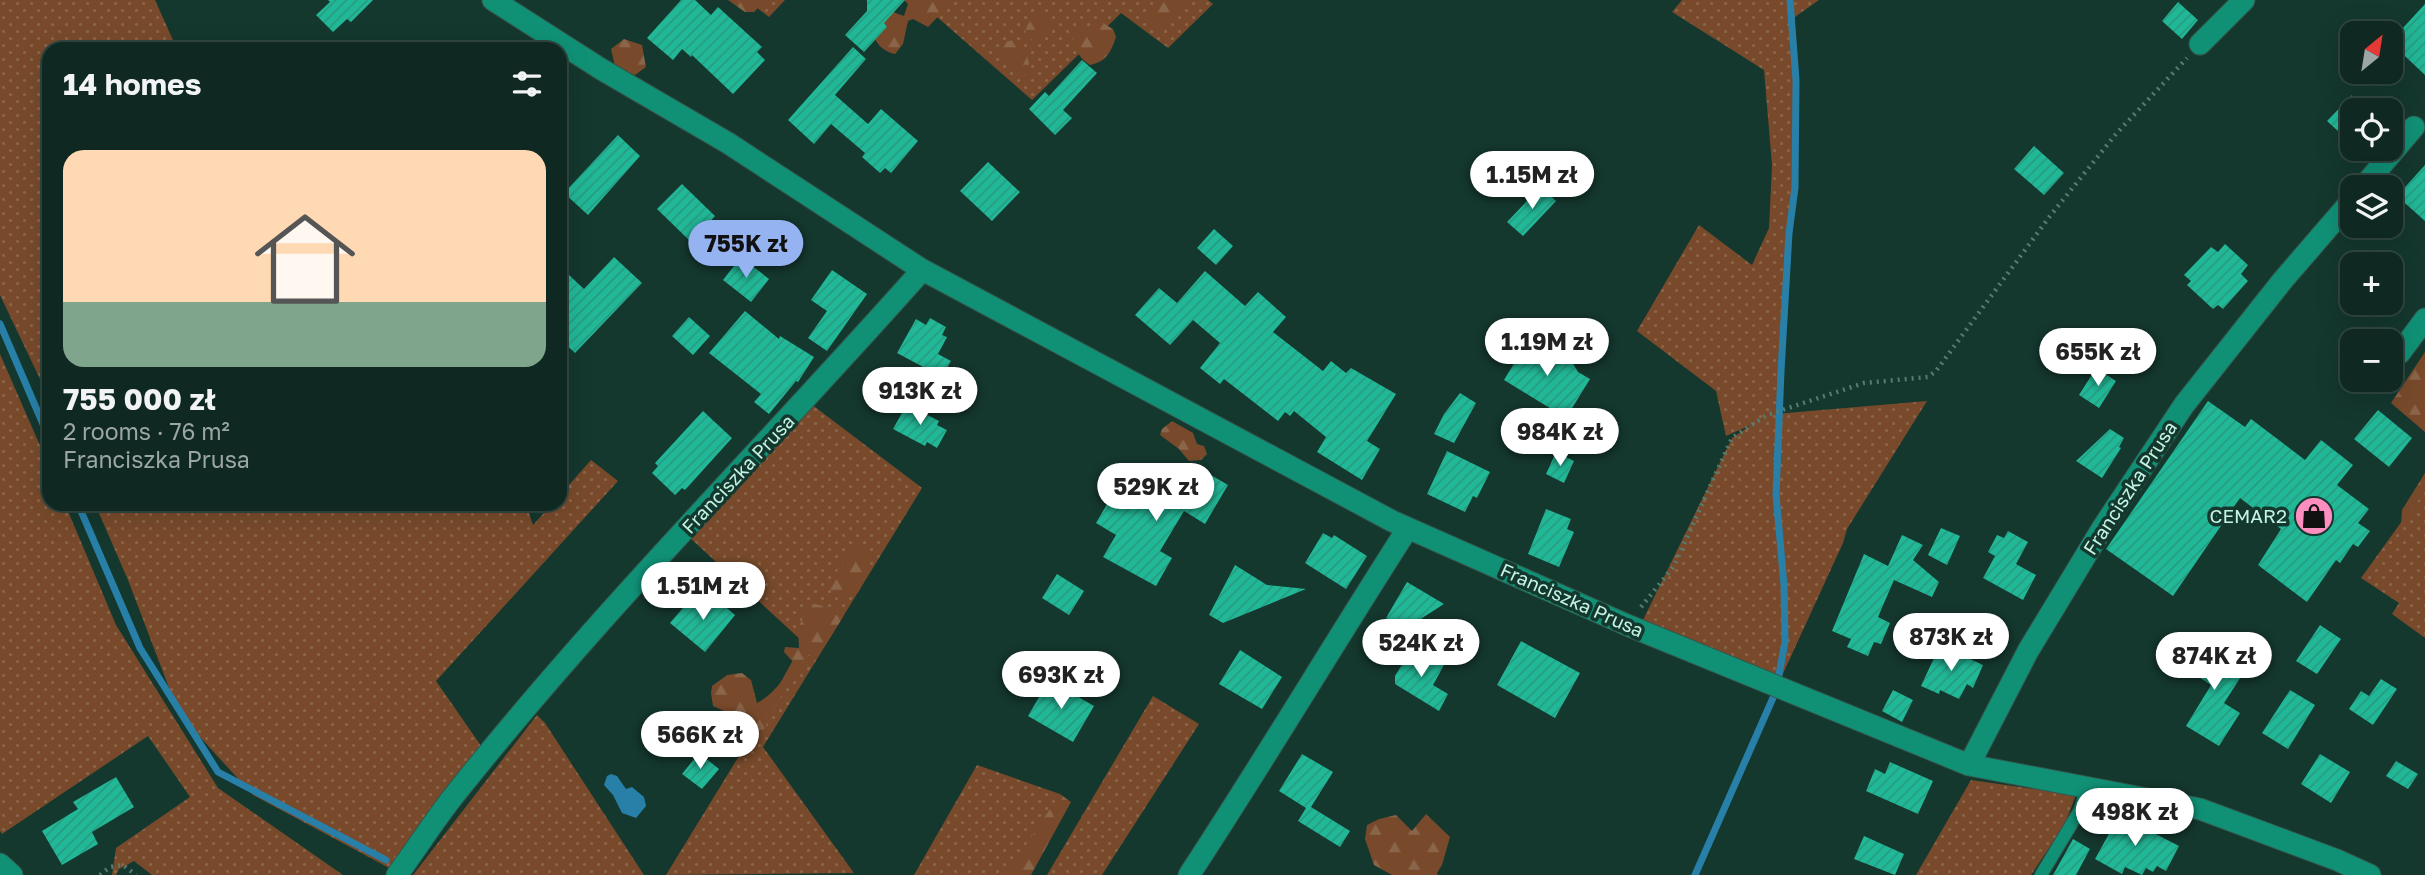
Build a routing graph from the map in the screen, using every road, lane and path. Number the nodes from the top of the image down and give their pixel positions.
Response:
1 (493, 0) edge
2 (2244, 0) edge
3 (559, 42) edge
4 (2200, 44) joint
5 (567, 47) edge
6 (2414, 127) dead end
7 (2373, 175) edge
8 (2340, 214) edge
9 (921, 269) junction
10 (2425, 319) edge
11 (2403, 349) edge
12 (1408, 528) junction
13 (1627, 625) junction
14 (1969, 765) junction
15 (2087, 789) junction
16 (0, 864) edge
17 (12, 875) edge
18 (100, 875) edge
19 (136, 875) edge
20 (397, 875) edge
21 (1189, 875) edge
22 (2041, 875) edge
23 (2370, 875) edge

1 - 3 street, Franciszka Prusa
2 - 4 street
4 - 13 path
5 - 9 street, Franciszka Prusa
6 - 7 street
8 - 14 street, Franciszka Prusa
9 - 12 street, Franciszka Prusa
9 - 20 street, Franciszka Prusa
10 - 11 street
12 - 13 street, Franciszka Prusa
12 - 21 street
13 - 14 street, Franciszka Prusa
14 - 15 street, Franciszka Prusa
15 - 22 lane
15 - 23 street, Franciszka Prusa
16 - 17 street
18 - 19 path

